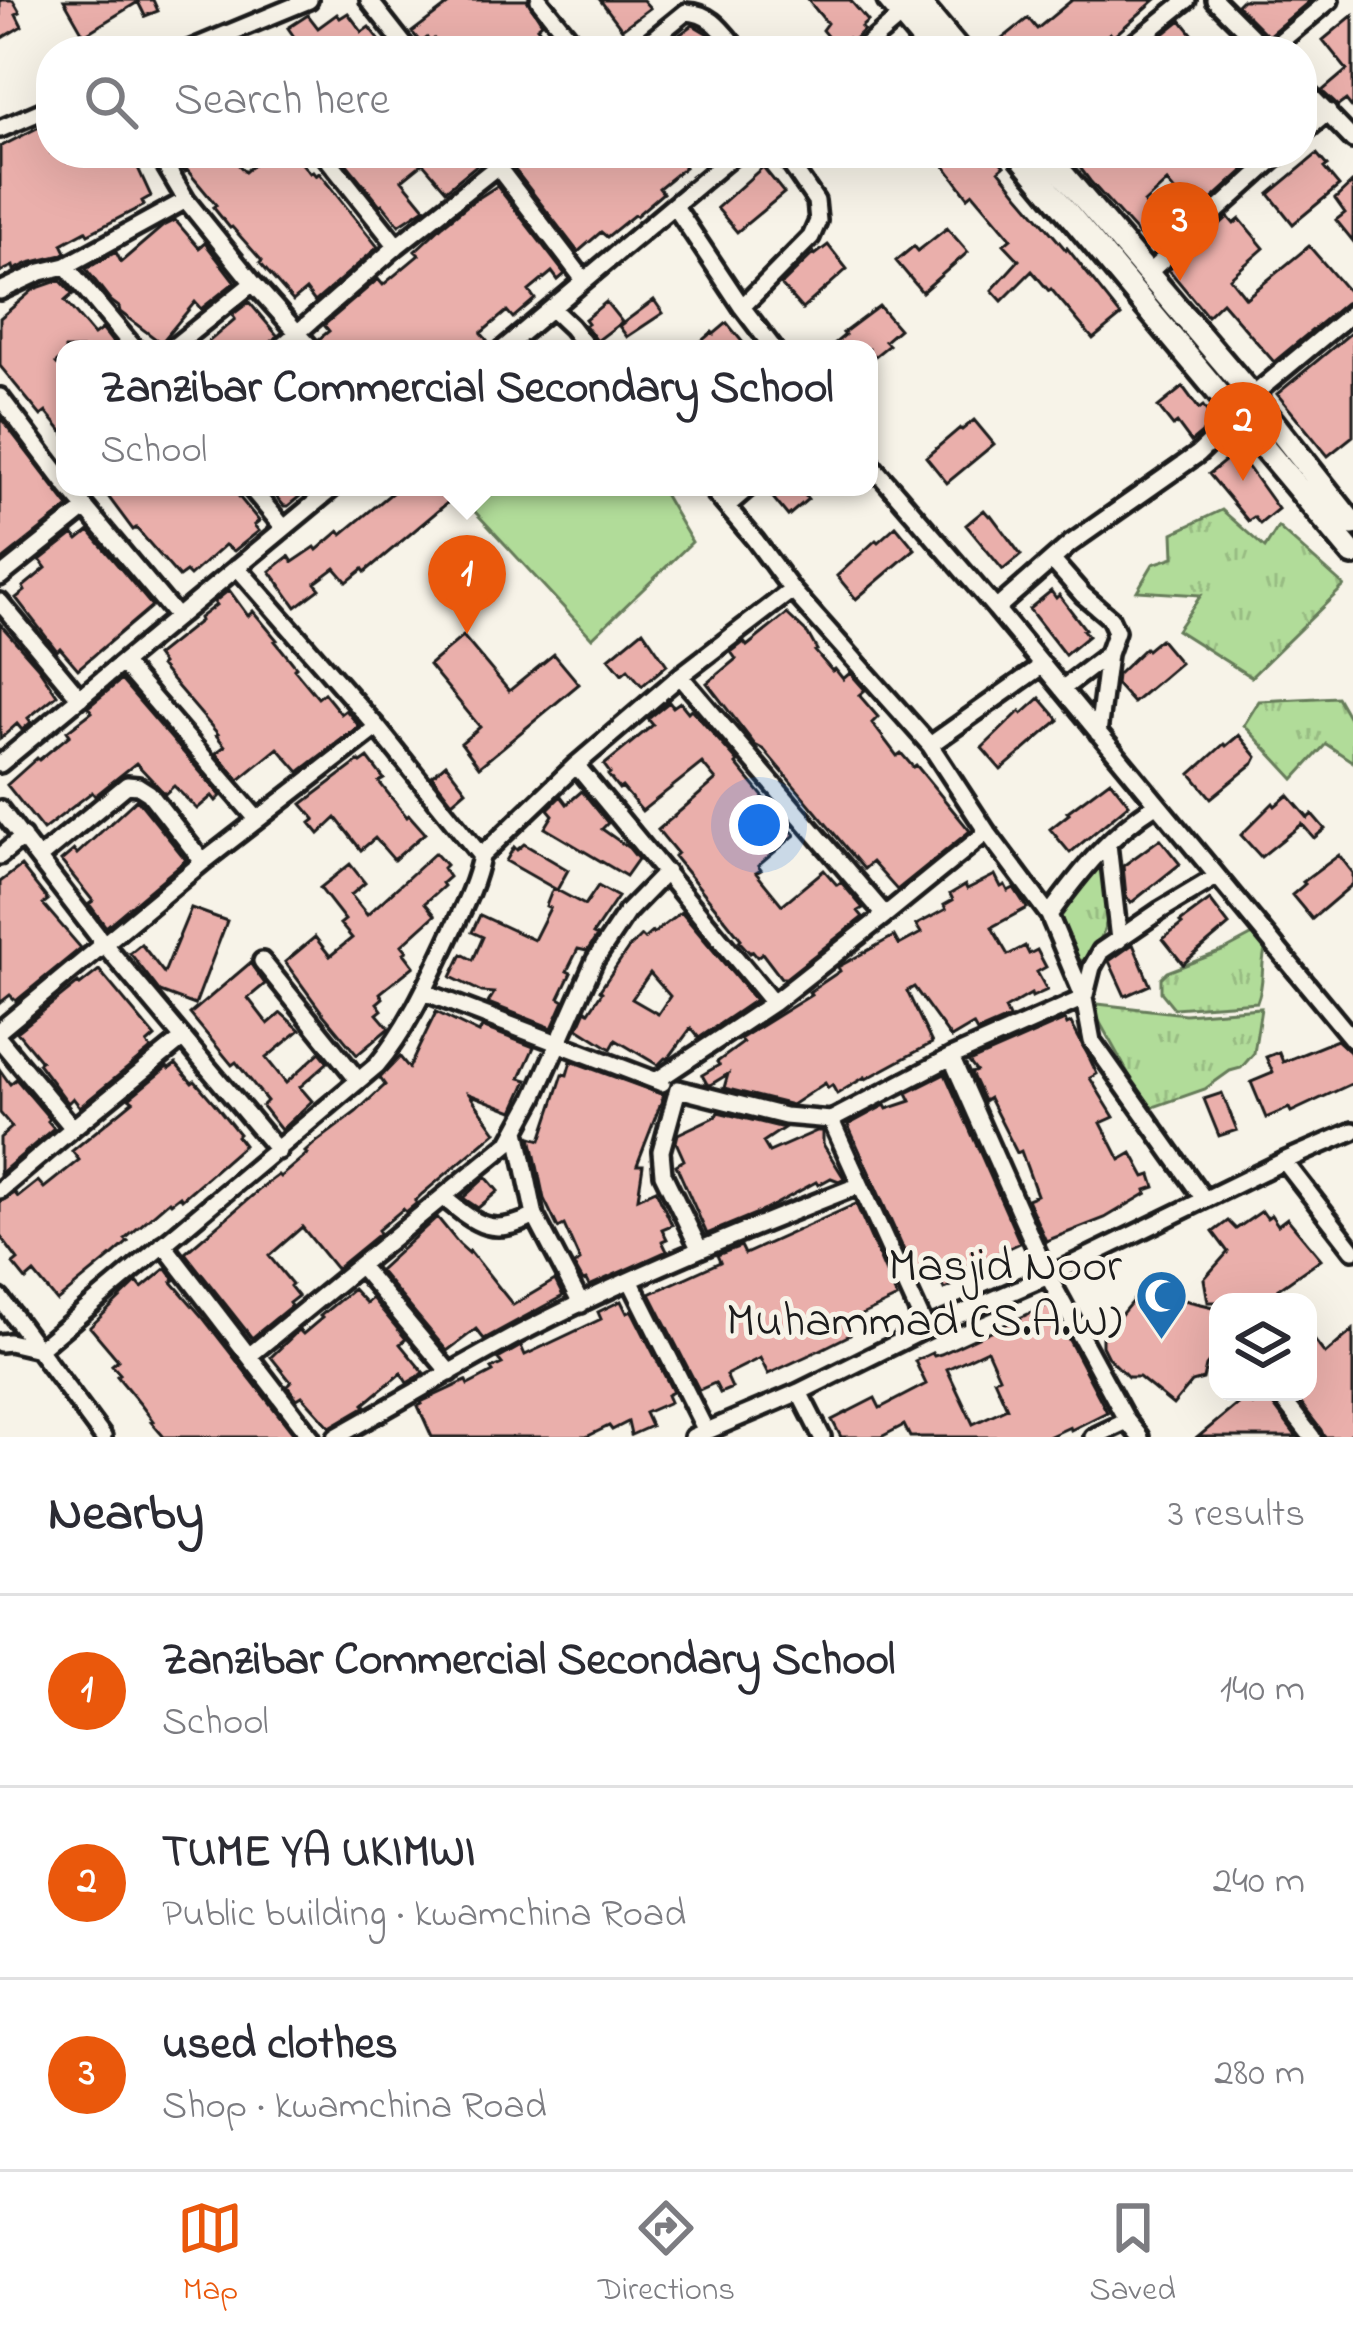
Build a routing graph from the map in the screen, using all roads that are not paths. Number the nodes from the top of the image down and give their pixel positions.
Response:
1 (309, 0) edge
2 (369, 0) edge
3 (539, 0) edge
4 (1187, 0) edge
5 (1215, 0) edge
6 (1330, 0) edge
7 (909, 4) edge
8 (680, 6) edge
9 (226, 34) joint
10 (221, 36) edge
11 (397, 36) edge
12 (568, 36) edge
13 (652, 36) edge
14 (727, 36) edge
15 (876, 36) edge
16 (925, 36) edge
17 (943, 36) edge
18 (1143, 36) edge
19 (1252, 36) edge
20 (1286, 36) edge
21 (1317, 101) edge
22 (1328, 112) junction
23 (36, 113) edge
24 (1317, 121) edge
25 (0, 129) edge
26 (1353, 140) edge
27 (167, 168) edge
28 (334, 168) edge
29 (483, 168) edge
30 (498, 168) edge
31 (718, 168) edge
32 (793, 168) edge
33 (1033, 168) edge
34 (1056, 168) edge
35 (1264, 168) edge
36 (186, 200) junction
37 (674, 205) junction
38 (398, 246) junction
39 (1120, 258) junction
40 (66, 266) junction
41 (1147, 274) junction
42 (584, 280) junction
43 (253, 283) junction
44 (0, 291) edge
45 (742, 308) junction
46 (552, 309) junction
47 (1353, 313) edge
48 (298, 332) junction
49 (128, 340) edge
50 (182, 340) edge
51 (289, 340) edge
52 (305, 340) edge
53 (513, 340) edge
54 (581, 340) edge
55 (767, 340) edge
56 (0, 397) edge
57 (1245, 405) junction
58 (56, 472) edge
59 (878, 472) edge
60 (75, 496) edge
61 (257, 496) edge
62 (323, 496) edge
63 (718, 496) edge
64 (739, 496) edge
65 (727, 506) junction
66 (85, 509) junction
67 (1351, 517) edge
68 (284, 528) junction
69 (1353, 554) edge
70 (1053, 561) junction
71 (237, 567) junction
72 (0, 577) edge
73 (792, 590) junction
74 (0, 602) edge
75 (996, 609) junction
76 (177, 617) junction
77 (1108, 654) junction
78 (123, 664) junction
79 (1043, 665) junction
80 (680, 676) junction
81 (1062, 688) junction
82 (80, 698) junction
83 (377, 728) junction
84 (1098, 733) junction
85 (930, 745) junction
86 (0, 764) edge
87 (575, 766) junction
88 (1157, 804) junction
89 (0, 809) edge
90 (257, 819) junction
91 (987, 832) junction
92 (22, 837) junction
93 (1108, 844) junction
94 (0, 856) edge
95 (482, 856) junction
96 (39, 858) junction
97 (203, 862) junction
98 (666, 872) junction
99 (1216, 877) junction
100 (885, 915) junction
101 (1048, 915) junction
102 (1119, 940) junction
103 (104, 944) junction
104 (262, 961) dead end
105 (424, 992) junction
106 (1084, 998) junction
107 (773, 1003) junction
108 (0, 1030) edge
109 (182, 1039) junction
110 (0, 1040) edge
111 (1353, 1040) edge
112 (558, 1045) junction
113 (951, 1057) junction
114 (358, 1079) junction
115 (656, 1081) junction
116 (678, 1089) junction
117 (831, 1120) junction
118 (73, 1128) junction
119 (517, 1130) junction
120 (1353, 1131) edge
121 (278, 1151) junction
122 (1284, 1161) junction
123 (860, 1185) junction
124 (0, 1190) edge
125 (442, 1197) junction
126 (1204, 1199) junction
127 (535, 1216) junction
128 (163, 1244) junction
129 (700, 1248) junction
130 (1353, 1250) edge
131 (360, 1265) junction
132 (1048, 1276) junction
133 (631, 1282) junction
134 (0, 1298) edge
135 (581, 1304) junction
136 (926, 1329) junction
137 (0, 1343) edge
138 (39, 1349) junction
139 (250, 1355) junction
140 (450, 1373) junction
141 (800, 1392) junction
142 (1283, 1401) edge
143 (1127, 1420) junction
144 (699, 1434) edge
145 (103, 1437) edge
146 (311, 1437) edge
147 (336, 1437) edge
148 (822, 1437) edge
149 (1093, 1437) edge
150 (1140, 1437) edge
151 (1312, 1437) edge

1 - 9 street
2 - 11 street
3 - 12 street
4 - 18 street
5 - 19 street
6 - 20 street
7 - 15 street
7 - 16 main road
7 - 17 main road
8 - 13 street
8 - 14 street
9 - 10 street
21 - 22 street
22 - 24 street
22 - 26 street
23 - 25 street
27 - 36 street
28 - 38 street
29 - 38 street
30 - 42 street
31 - 37 street
32 - 45 street
33 - 39 main road
34 - 39 main road
35 - 41 street
36 - 40 street
36 - 43 street
37 - 42 street
37 - 45 street
38 - 48 street
39 - 41 main road
39 - 57 main road
40 - 44 street
40 - 49 street
41 - 57 main road
42 - 46 street
43 - 48 street
43 - 50 street
45 - 55 street
46 - 53 street
46 - 54 street
47 - 57 street
48 - 51 street
48 - 52 street
56 - 58 street
57 - 67 main road
57 - 69 main road
57 - 70 street
59 - 75 street
60 - 66 street
61 - 68 street
62 - 68 street
63 - 65 street
64 - 65 street
65 - 73 street
66 - 72 street
66 - 76 street
68 - 71 street
70 - 75 street
70 - 77 street
71 - 76 street
71 - 83 street
73 - 80 street
73 - 85 street
74 - 82 street
75 - 79 street
76 - 78 street
77 - 81 street
77 - 84 street
78 - 82 street
78 - 90 street
79 - 81 street
79 - 85 street
80 - 87 street
80 - 100 street
81 - 84 street
82 - 86 street
83 - 90 street
83 - 95 street
84 - 88 street
85 - 91 street
87 - 95 street
87 - 98 street
88 - 93 street
88 - 99 street
89 - 92 street
90 - 97 street
91 - 100 street
91 - 101 street
92 - 94 street
92 - 96 street
93 - 101 street
93 - 102 street
95 - 105 street
96 - 97 street
96 - 103 street
97 - 103 street
98 - 107 street
98 - 112 street
99 - 102 street
99 - 111 street
100 - 107 street
101 - 106 street
102 - 106 street
103 - 108 street
103 - 109 street
104 - 114 street
105 - 112 street
105 - 114 street
106 - 113 street
106 - 126 street
107 - 115 street
109 - 118 street
109 - 121 street
110 - 118 street
112 - 115 street
112 - 119 street
113 - 117 street
113 - 132 street
114 - 121 street
115 - 116 street
116 - 117 street
116 - 129 street
117 - 123 street
118 - 124 street
119 - 125 street
119 - 127 street
120 - 122 street
121 - 128 street
122 - 126 street
122 - 130 street
123 - 129 street
123 - 136 street
125 - 127 street
125 - 131 street
126 - 132 street
127 - 135 street
128 - 138 street
128 - 139 street
129 - 133 street
131 - 139 street
131 - 140 street
132 - 136 street
132 - 143 street
133 - 135 street
133 - 144 street
134 - 138 street
135 - 140 street
136 - 141 street
137 - 138 street
138 - 145 street
139 - 146 street
140 - 147 street
141 - 144 street
141 - 148 street
142 - 151 street
143 - 149 street
143 - 150 street

